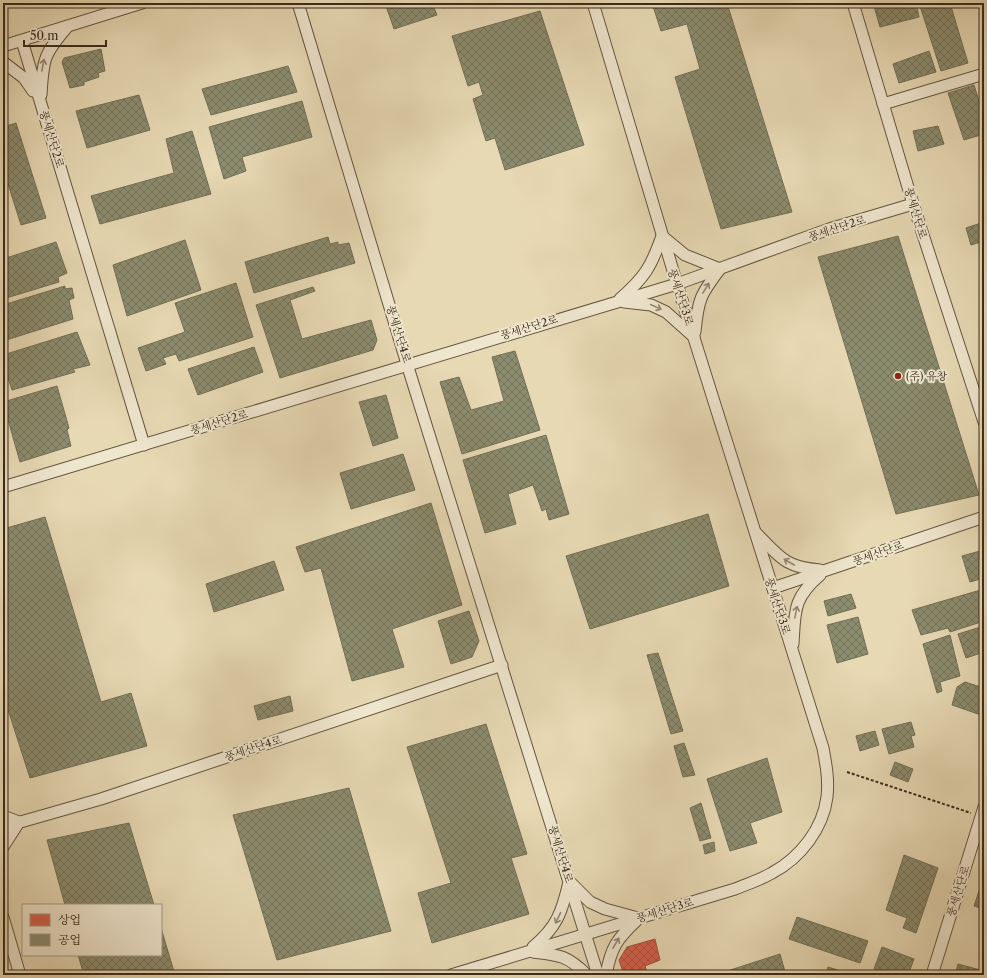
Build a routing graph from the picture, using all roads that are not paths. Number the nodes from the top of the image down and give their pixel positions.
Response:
1 (142, 3) edge
2 (593, 3) edge
3 (853, 3) edge
4 (298, 4) edge
5 (68, 26) junction
6 (22, 41) junction
7 (3, 46) edge
8 (3, 62) edge
9 (984, 74) edge
10 (41, 103) junction
11 (884, 104) junction
12 (913, 204) junction
13 (662, 236) junction
14 (720, 268) junction
15 (677, 284) junction
16 (618, 301) junction
17 (694, 337) junction
18 (407, 364) junction
19 (984, 422) edge
20 (144, 445) junction
21 (3, 487) edge
22 (984, 517) edge
23 (755, 531) junction
24 (826, 570) junction
25 (773, 588) junction
26 (792, 651) junction
27 (502, 665) junction
28 (983, 811) edge
29 (3, 816) edge
30 (19, 822) junction
31 (3, 827) edge
32 (3, 847) edge
33 (569, 881) junction
34 (3, 917) edge
35 (638, 918) junction
36 (586, 934) junction
37 (528, 951) junction
38 (20, 975) edge
39 (451, 975) edge
40 (587, 975) edge
41 (598, 975) edge
42 (606, 975) edge
43 (932, 975) edge

1 - 5 street
2 - 13 street, 풍세산단3로
3 - 11 street, 풍세산단로
4 - 18 street, 풍세산단4로
5 - 6 street
10 -> 5 street
6 - 7 street
6 - 10 street, 풍세산단2로
8 - 10 street
9 - 11 street
10 - 20 street, 풍세산단2로
11 - 12 street, 풍세산단로
12 - 14 street, 풍세산단2로
12 - 19 street, 풍세산단로
13 - 14 street
13 - 15 street, 풍세산단3로
13 - 16 street
14 - 15 street, 풍세산단2로
17 -> 14 street
15 - 16 street, 풍세산단2로
15 - 17 street, 풍세산단3로
16 -> 17 street
16 - 18 street, 풍세산단2로
17 - 23 street, 풍세산단3로
18 - 20 street, 풍세산단2로
18 - 27 street, 풍세산단4로
20 - 21 street, 풍세산단2로
22 - 24 street, 풍세산단로
24 -> 23 street
23 - 25 street, 풍세산단3로
24 - 25 street, 풍세산단로
26 -> 24 street
25 - 26 street, 풍세산단3로
26 - 35 street, 풍세산단3로
27 - 30 street, 풍세산단4로
27 - 33 street, 풍세산단4로
28 - 43 street, 풍세산단로
29 - 30 street
30 - 31 street, 풍세산단4로
30 - 32 street
33 - 35 street
33 - 36 street, 풍세산단4로
33 -> 37 street
34 - 38 street
35 - 36 street, 풍세산단3로
42 -> 35 street
36 - 37 street, 풍세산단3로
36 - 41 street, 풍세산단4로
37 - 39 street, 풍세산단3로
37 - 40 street

